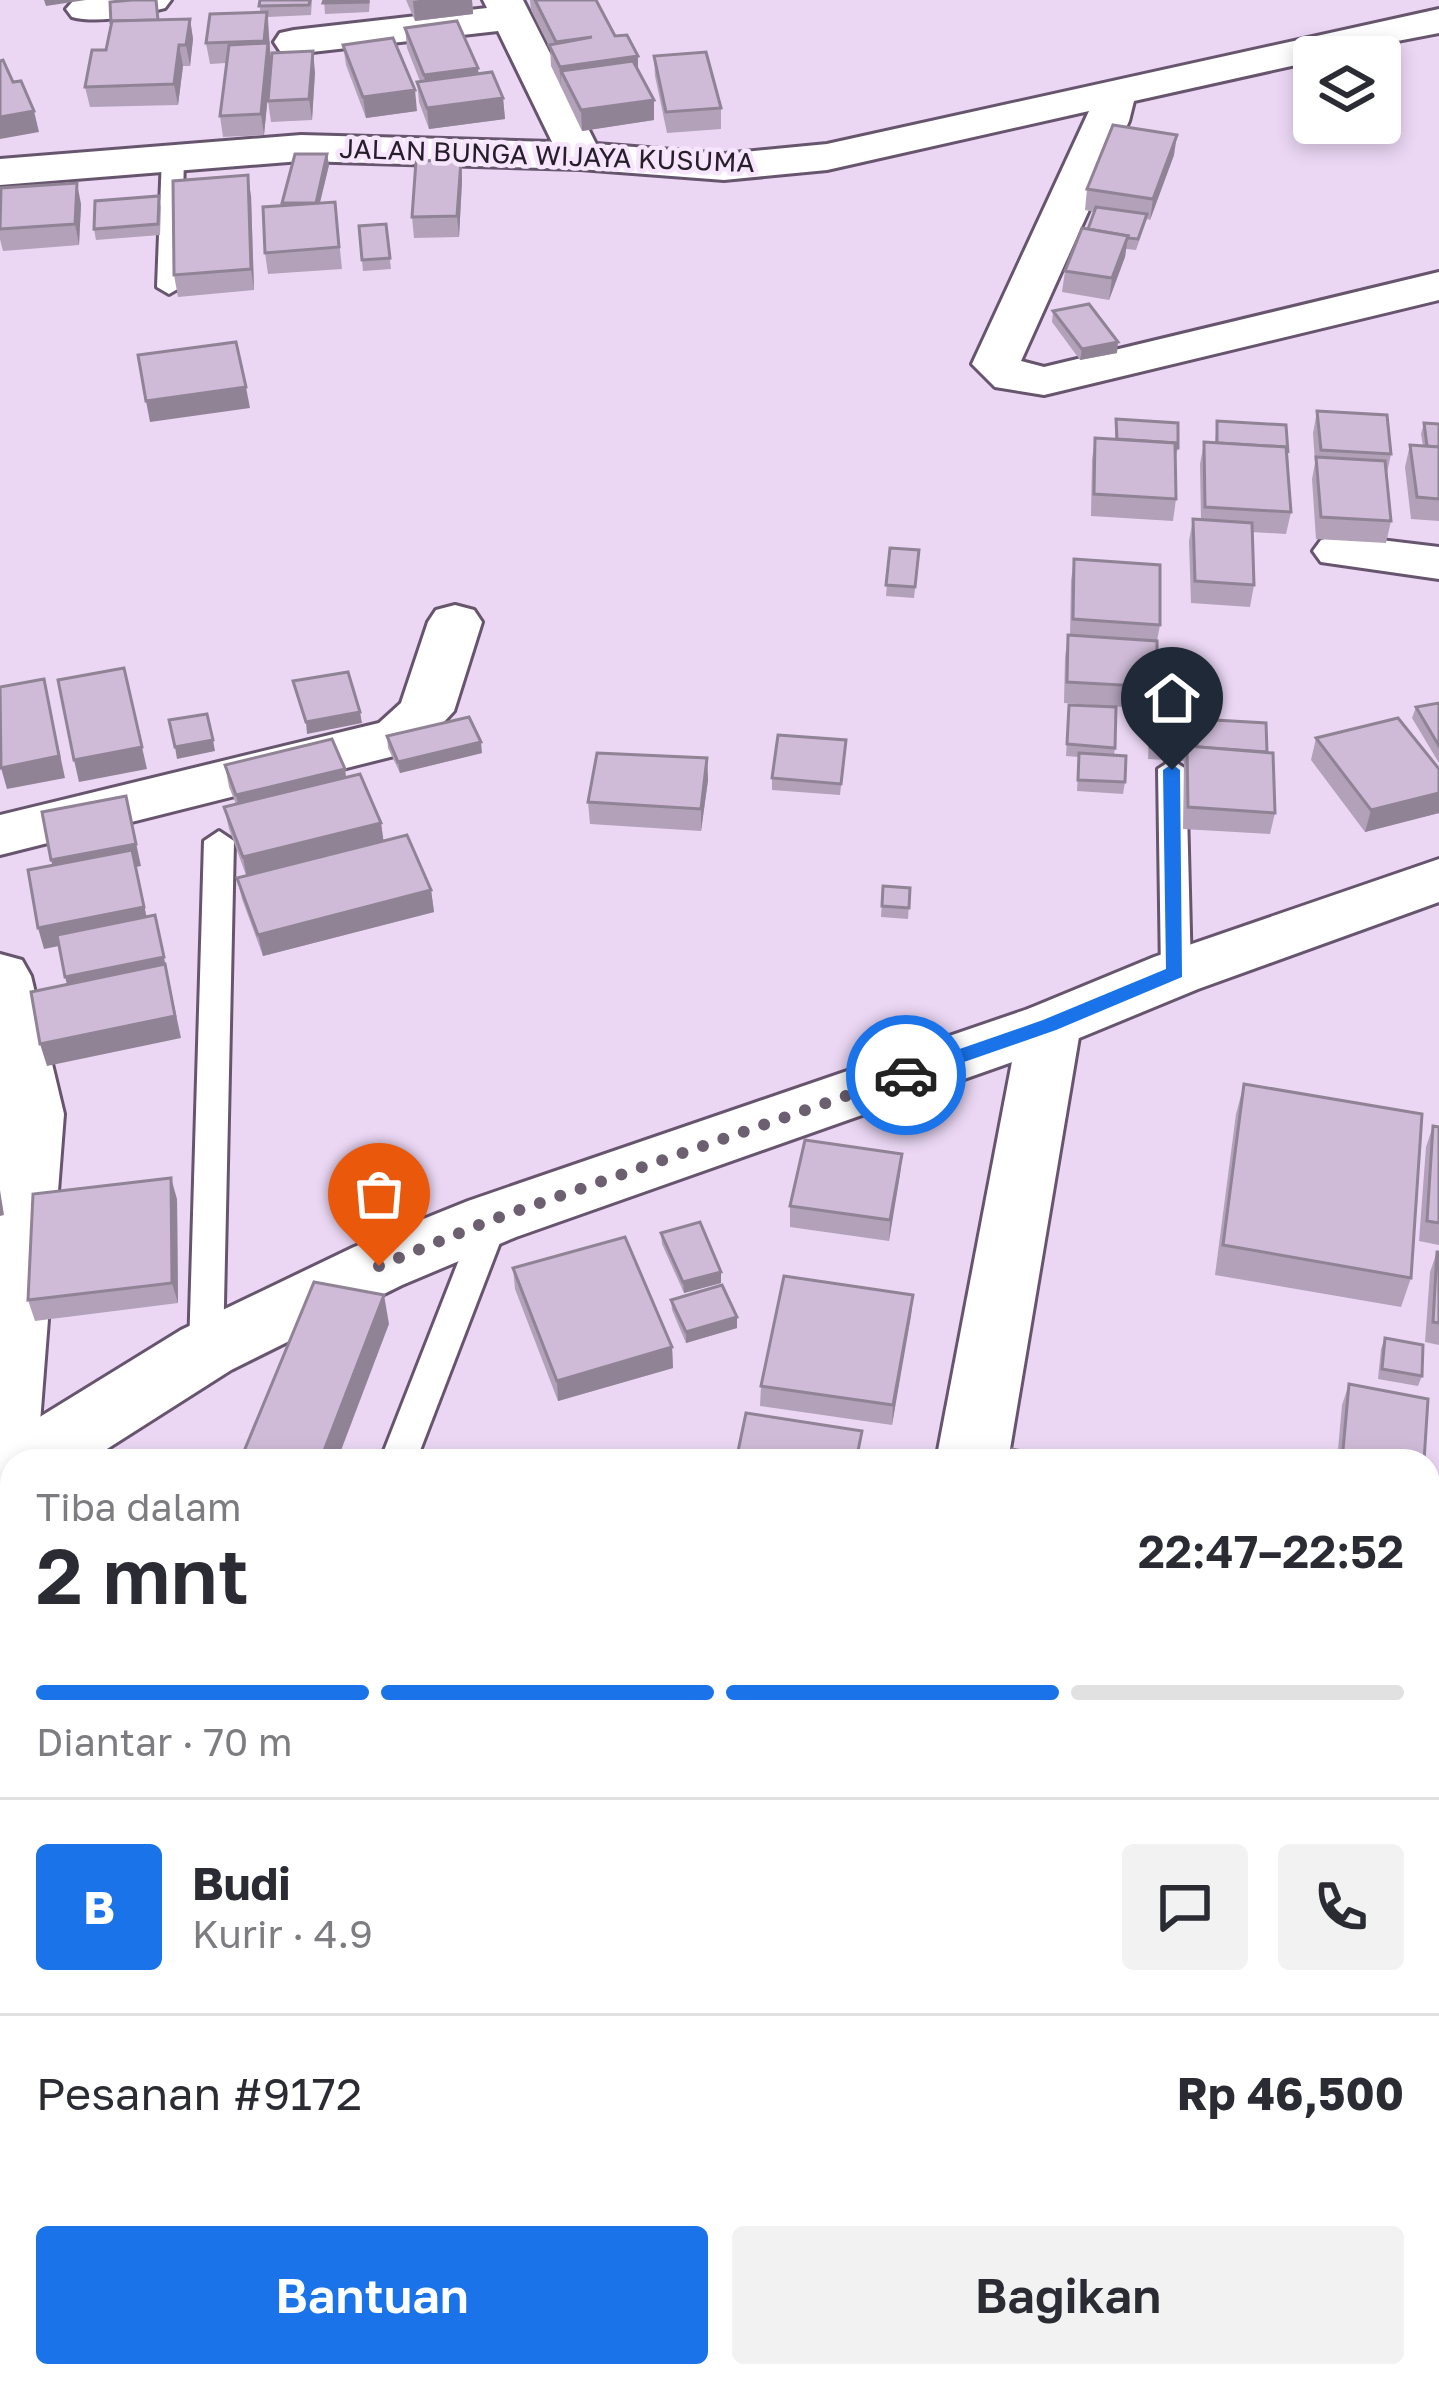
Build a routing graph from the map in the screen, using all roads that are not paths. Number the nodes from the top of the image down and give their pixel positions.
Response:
1 (152, 0) edge
2 (86, 9) dead end
3 (507, 9) edge
4 (1439, 21) edge
5 (294, 42) dead end
6 (1115, 92) junction
7 (172, 156) junction
8 (580, 156) junction
9 (0, 172) edge
10 (1439, 286) edge
11 (169, 287) edge
12 (1339, 551) edge
13 (1439, 563) edge
14 (455, 622) dead end
15 (1172, 770) dead end
16 (0, 835) edge
17 (219, 842) dead end
18 (1439, 880) edge
19 (1175, 973) junction
20 (0, 976) edge
21 (1049, 1025) junction
22 (491, 1220) junction
23 (206, 1350) junction
24 (2, 1449) edge
25 (48, 1449) edge
26 (403, 1449) edge
27 (974, 1449) edge

1 - 2 street
3 - 5 street
3 - 8 street
4 - 6 street, JALAN BUNGA WIJAYA KUSUMA
6 - 8 street, JALAN BUNGA WIJAYA KUSUMA
6 - 10 street
7 - 8 street, JALAN BUNGA WIJAYA KUSUMA
7 - 9 street, JALAN BUNGA WIJAYA KUSUMA
7 - 11 lane
12 - 13 street
14 - 16 street
15 - 19 lane
17 - 23 lane
18 - 19 street
19 - 21 street
20 - 24 street
21 - 22 street
21 - 27 street
22 - 23 street
22 - 26 lane
23 - 25 street

